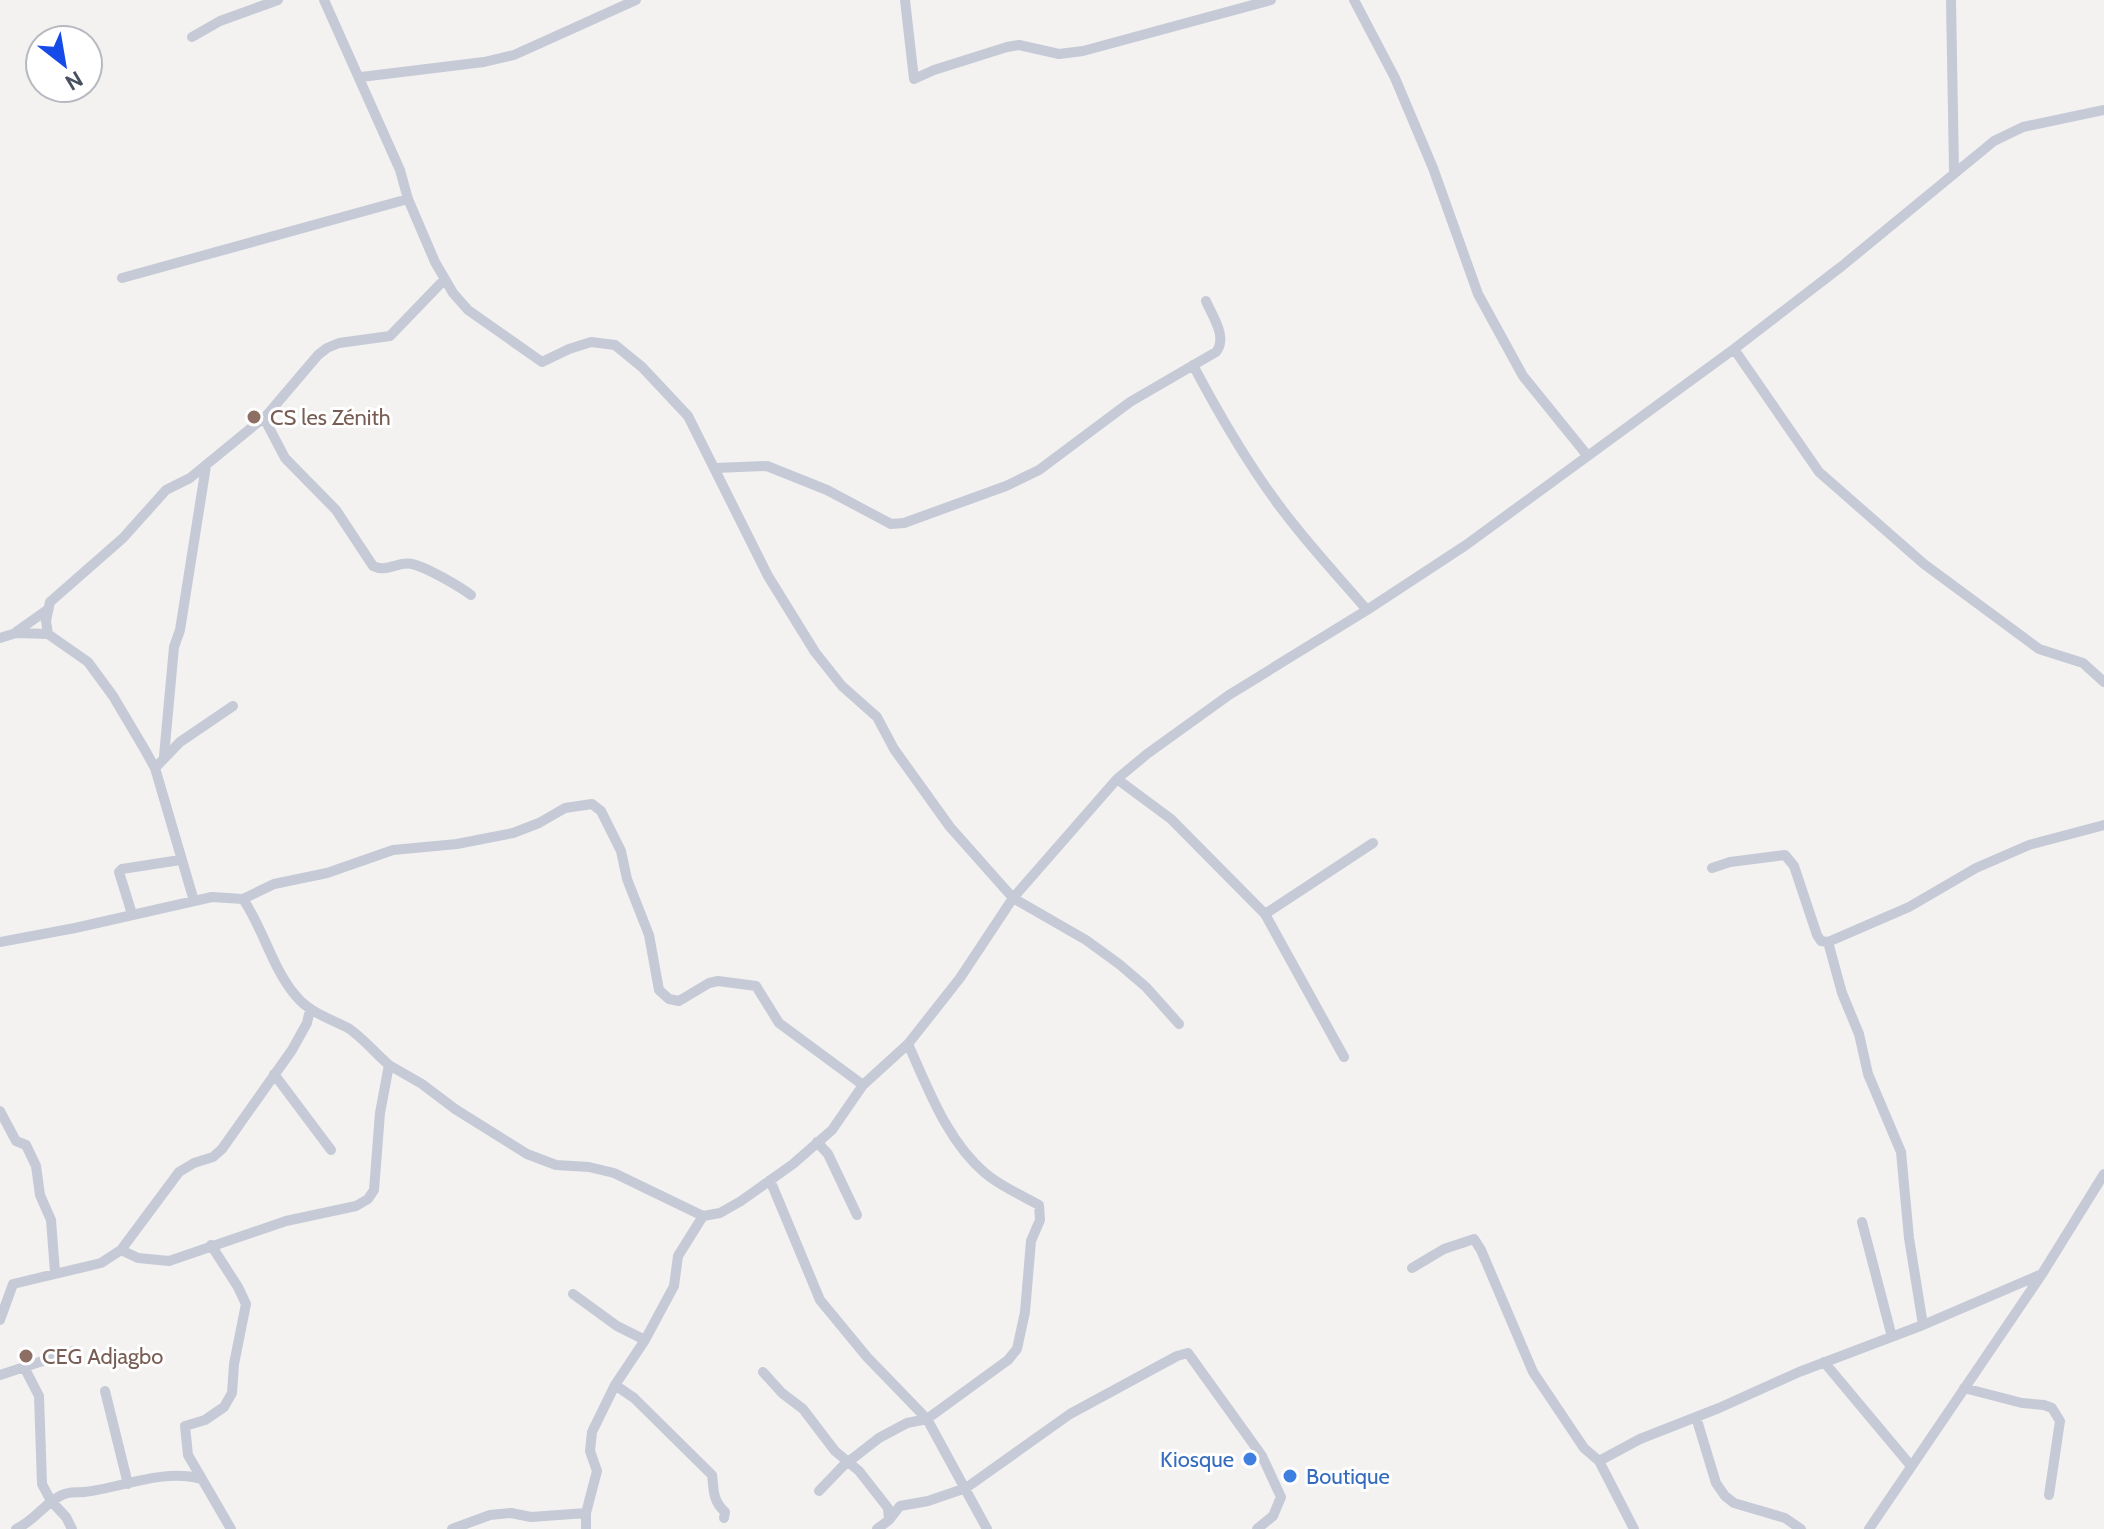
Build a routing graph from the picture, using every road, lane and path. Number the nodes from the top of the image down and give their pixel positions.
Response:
1 (278, 0) edge
2 (324, 0) edge
3 (636, 0) edge
4 (905, 0) edge
5 (1271, 0) edge
6 (1354, 0) edge
7 (1951, 0) edge
8 (192, 37) dead end
9 (361, 77) junction
10 (2104, 110) edge
11 (1954, 171) junction
12 (408, 199) junction
13 (122, 278) dead end
14 (444, 280) junction
15 (1206, 301) dead end
16 (1734, 349) junction
17 (1193, 365) junction
18 (264, 418) junction
19 (1587, 455) junction
20 (206, 466) junction
21 (715, 468) junction
22 (471, 595) dead end
23 (47, 610) junction
24 (1367, 610) junction
25 (15, 633) junction
26 (48, 634) junction
27 (0, 638) edge
28 (2104, 682) edge
29 (233, 706) dead end
30 (164, 756) junction
31 (155, 768) junction
32 (1117, 779) junction
33 (2104, 825) edge
34 (1373, 843) dead end
35 (180, 860) junction
36 (1712, 868) dead end
37 (1013, 898) junction
38 (243, 899) junction
39 (194, 901) junction
40 (132, 914) junction
41 (1265, 914) junction
42 (0, 942) edge
43 (1828, 942) junction
44 (310, 1010) junction
45 (1179, 1024) dead end
46 (908, 1044) junction
47 (1344, 1057) dead end
48 (389, 1065) junction
49 (274, 1074) junction
50 (863, 1085) junction
51 (0, 1111) edge
52 (817, 1142) junction
53 (331, 1150) dead end
54 (2104, 1174) edge
55 (770, 1180) junction
56 (857, 1215) dead end
57 (703, 1216) junction
58 (1862, 1222) dead end
59 (211, 1245) junction
60 (121, 1250) junction
61 (1412, 1268) dead end
62 (55, 1272) junction
63 (2042, 1274) junction
64 (573, 1294) dead end
65 (0, 1320) edge
66 (1923, 1325) junction
67 (1892, 1337) junction
68 (645, 1340) junction
69 (73, 1351) dead end
70 (1824, 1362) junction
71 (24, 1367) junction
72 (763, 1372) dead end
73 (0, 1375) edge
74 (615, 1385) junction
75 (1964, 1388) junction
76 (105, 1391) dead end
77 (1696, 1417) junction
78 (927, 1419) junction
79 (1599, 1461) junction
80 (847, 1463) junction
81 (1911, 1466) junction
82 (201, 1479) junction
83 (128, 1484) junction
84 (966, 1488) junction
85 (819, 1491) dead end
86 (2049, 1495) dead end
87 (51, 1501) junction
88 (586, 1513) junction
89 (724, 1518) dead end
90 (889, 1520) junction
91 (16, 1529) edge
92 (72, 1529) edge
93 (231, 1529) edge
94 (452, 1529) edge
95 (586, 1529) edge
96 (877, 1529) edge
97 (987, 1529) edge
98 (1257, 1529) edge
99 (1634, 1529) edge
100 (1801, 1529) edge
101 (1869, 1529) edge

1 - 8 street
2 - 9 street
3 - 9 street
4 - 5 street
6 - 19 street
7 - 11 street
9 - 12 street
10 - 11 street
11 - 16 street
12 - 13 street
12 - 14 street
14 - 18 street
14 - 21 street
15 - 17 street
16 - 19 street
16 - 28 street
17 - 21 street
17 - 24 street
18 - 20 street
18 - 22 street
19 - 24 street
20 - 23 street
20 - 30 street
21 - 37 street
23 - 25 street
23 - 26 street
24 - 32 street
25 - 26 street
25 - 27 street
26 - 31 street
29 - 30 street
30 - 31 street
31 - 35 street
32 - 37 street
32 - 41 street
33 - 43 street
34 - 41 street
35 - 39 street
35 - 40 street
36 - 43 street
37 - 45 street
37 - 46 street
38 - 39 street
38 - 44 street
38 - 50 street
39 - 40 street
40 - 42 street
41 - 47 street
43 - 66 street
44 - 48 street
44 - 49 street
46 - 50 street
46 - 78 street
48 - 57 street
48 - 59 street
49 - 53 street
49 - 60 street
50 - 52 street
51 - 62 street
52 - 55 street
52 - 56 street
54 - 63 street
55 - 57 street
55 - 78 street
57 - 68 street
58 - 67 street
59 - 60 street
59 - 82 street
60 - 62 street
61 - 79 street
62 - 65 street
63 - 66 street
63 - 75 street
64 - 68 street
66 - 67 street
67 - 70 street
68 - 74 street
69 - 71 street
70 - 77 street
70 - 81 street
71 - 73 street
71 - 87 street
72 - 80 street
74 - 88 street
74 - 89 street
75 - 81 street
75 - 86 street
76 - 83 street
77 - 79 street
77 - 100 street
78 - 80 street
78 - 84 street
79 - 99 street
80 - 85 street
80 - 90 street
81 - 101 street
82 - 83 street
82 - 93 street
83 - 87 street
84 - 90 street
84 - 97 street
84 - 98 street
87 - 91 street
87 - 92 street
88 - 94 street
88 - 95 street
90 - 96 street

